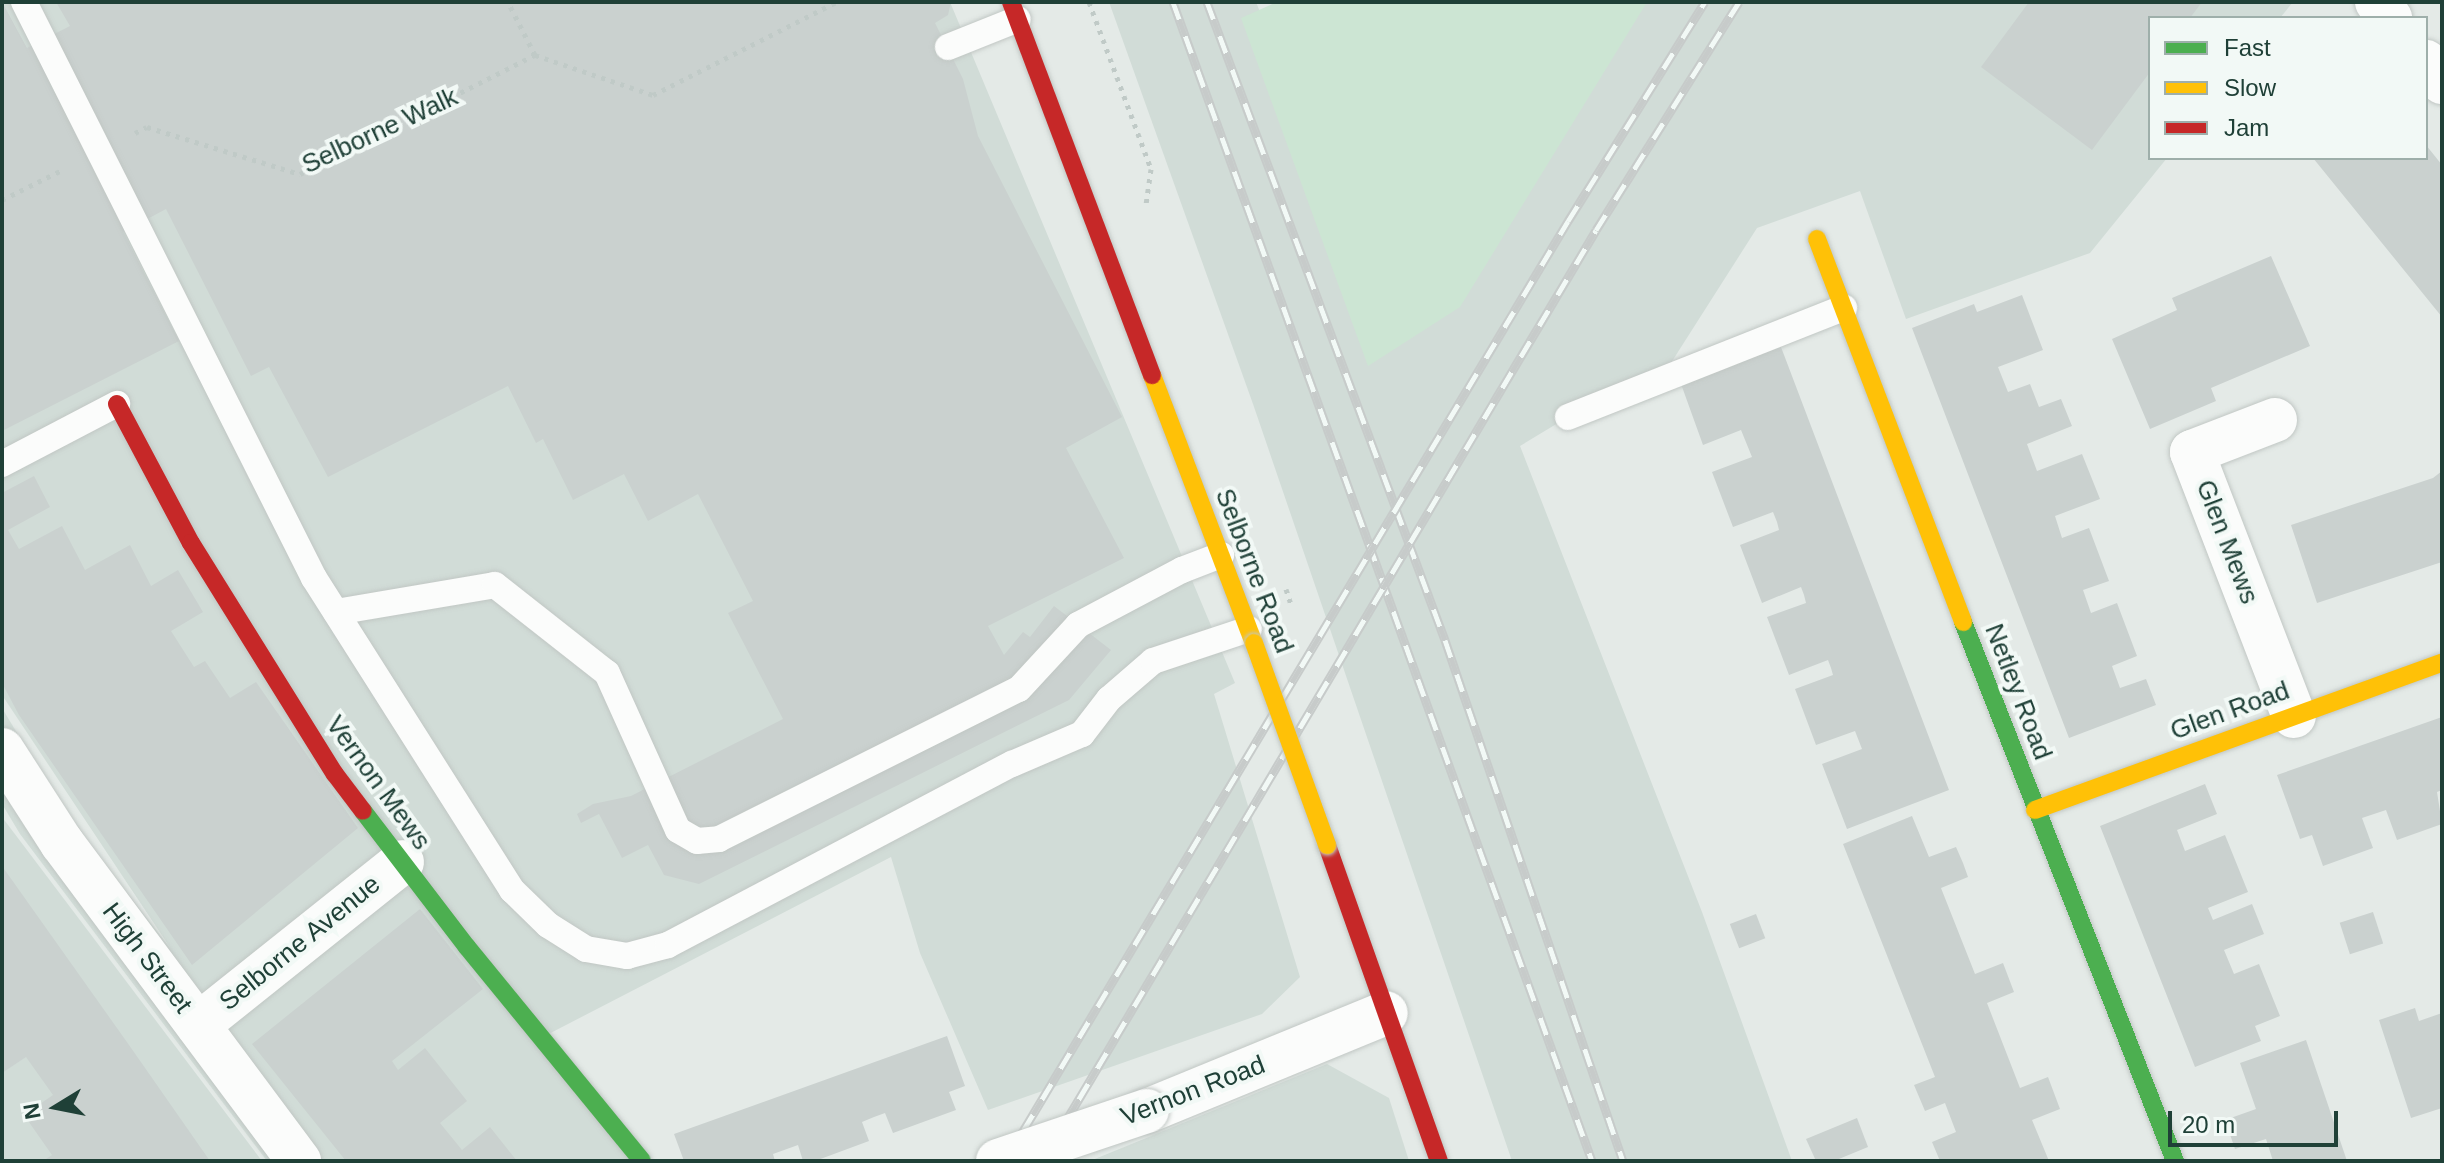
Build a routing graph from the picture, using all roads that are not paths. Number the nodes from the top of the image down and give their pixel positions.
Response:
1 (24, 2) edge
2 (1014, 10) edge
3 (948, 47) dead end
4 (2428, 64) edge
5 (2442, 82) edge
6 (1817, 239) dead end
7 (1844, 308) junction
8 (117, 404) joint
9 (1568, 417) dead end
10 (2275, 420) dead end
11 (2, 464) edge
12 (1221, 555) junction
13 (336, 612) junction
14 (1251, 636) junction
15 (2442, 663) edge
16 (2294, 716) junction
17 (2, 750) edge
18 (2035, 810) junction
19 (402, 862) junction
20 (1386, 1013) junction
21 (198, 1025) junction
22 (299, 1161) edge
23 (642, 1161) edge
24 (998, 1161) edge
25 (1439, 1161) edge
26 (2175, 1161) edge

1 - 13 lane
2 - 3 lane
2 - 12 street, Selborne Road
4 - 5 street
6 - 7 street, Netley Road
7 - 9 lane
7 - 18 street, Netley Road
8 - 11 lane
8 - 19 street, Vernon Mews
10 - 16 street, Glen Mews
12 - 13 lane
12 - 14 street, Selborne Road
13 - 14 lane
14 - 20 street, Selborne Road, bridge
15 - 16 street, Glen Road
16 - 18 street, Glen Road
17 - 21 street, High Street
18 - 26 street, Netley Road
19 - 21 street, Selborne Avenue
19 - 23 street, Vernon Mews
20 - 24 street, Vernon Road, bridge
20 - 25 street, Selborne Road
21 - 22 street, High Street

